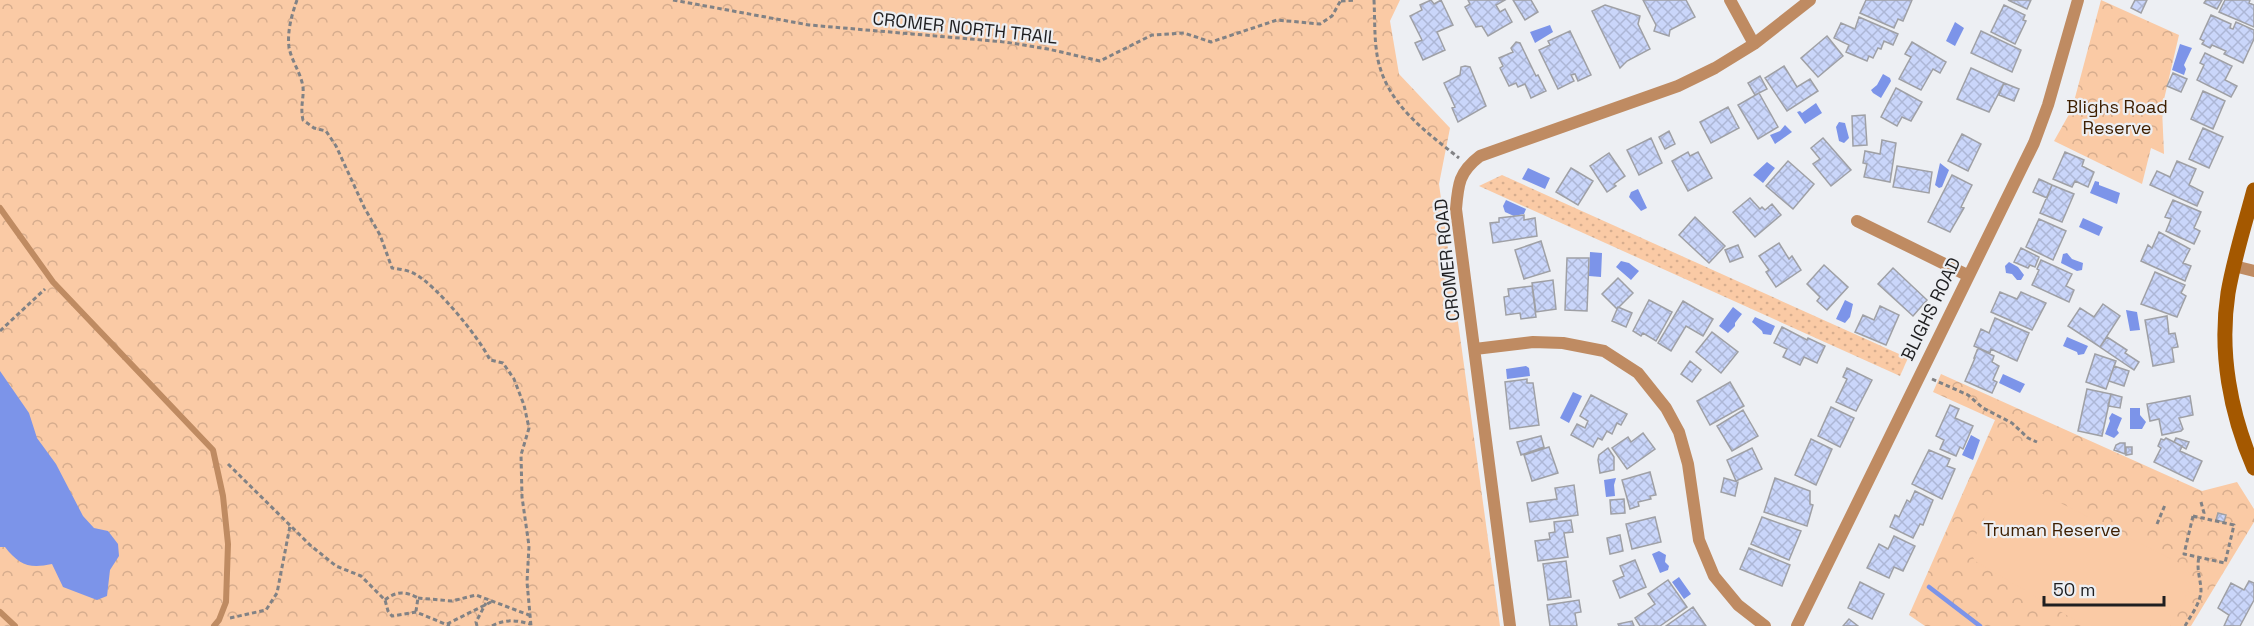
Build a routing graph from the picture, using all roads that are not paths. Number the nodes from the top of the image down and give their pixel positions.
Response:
1 (1730, 0) edge
2 (1810, 0) edge
3 (2078, 0) edge
4 (1754, 44) junction
5 (2254, 190) edge
6 (0, 208) edge
7 (1857, 221) dead end
8 (2234, 266) junction
9 (2254, 271) edge
10 (1967, 275) junction
11 (1475, 349) junction
12 (2254, 468) edge
13 (0, 612) edge
14 (15, 626) edge
15 (214, 626) edge
16 (1510, 626) edge
17 (1765, 626) edge
18 (1797, 626) edge

1 - 4 street
2 - 4 street
3 - 10 street, BLIGHS ROAD
4 - 11 street, CROMER ROAD
5 - 8 street
6 - 15 lane
7 - 10 street
8 - 9 street
8 - 12 street
10 - 18 street, BLIGHS ROAD
11 - 16 street, CROMER ROAD
11 - 17 street
13 - 14 lane

